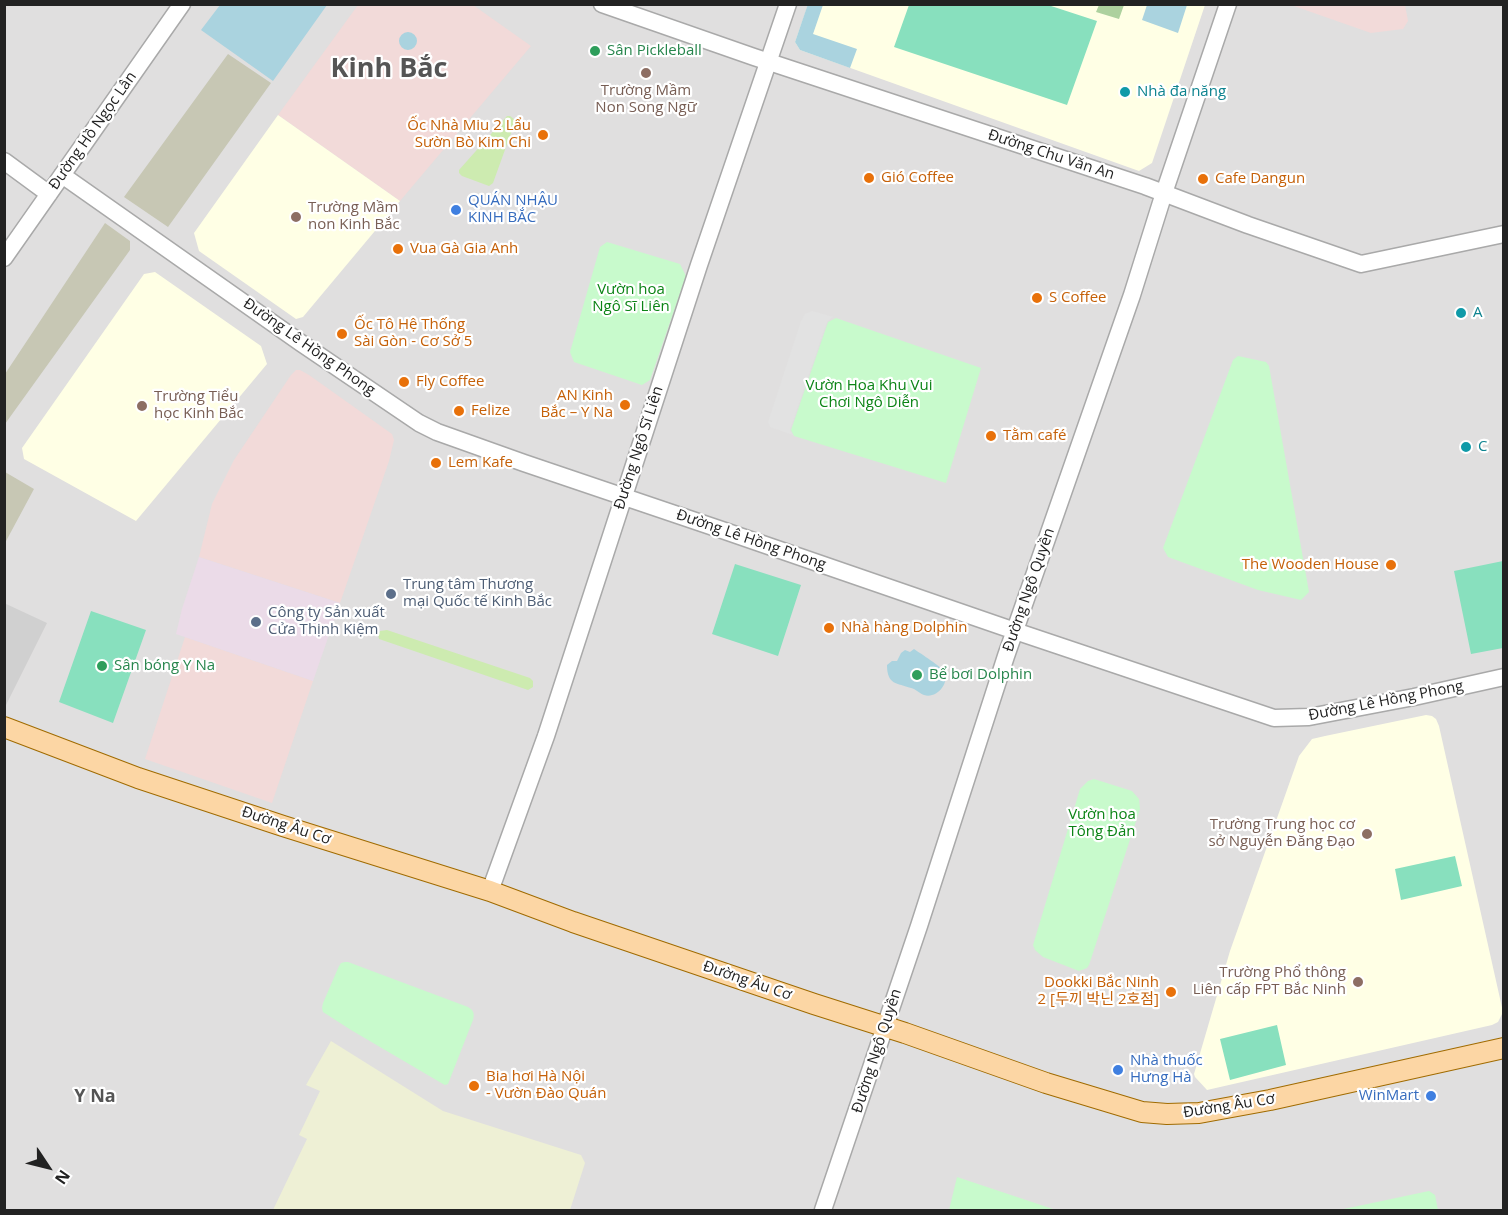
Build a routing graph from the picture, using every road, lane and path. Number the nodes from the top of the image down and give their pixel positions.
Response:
1 (182, 4) edge
2 (602, 4) edge
3 (788, 4) edge
4 (1228, 4) edge
5 (770, 62) junction
6 (4, 161) edge
7 (62, 175) junction
8 (1164, 193) junction
9 (49, 194) junction
10 (1503, 234) edge
11 (4, 258) edge
12 (623, 497) junction
13 (1015, 631) junction
14 (1503, 677) edge
15 (4, 727) edge
16 (490, 891) junction
17 (885, 1027) junction
18 (1503, 1048) edge
19 (823, 1210) edge

1 - 7 street, Đường Hồ Ngọc Lân
2 - 5 street, Đường Chu Văn An
3 - 5 street, Đường Ngô Sĩ Liên
4 - 8 street, Đường Ngô Quyền
5 - 8 street, Đường Chu Văn An
5 - 12 street, Đường Ngô Sĩ Liên
6 - 9 street
7 - 9 street, Đường Hồ Ngọc Lân
7 - 12 street, Đường Lê Hồng Phong
8 - 10 street, Đường Chu Văn An
8 - 13 street, Đường Ngô Quyền
9 - 11 street, Đường Hồ Ngọc Lân
12 - 13 street, Đường Lê Hồng Phong
12 - 16 street, Đường Ngô Sĩ Liên
13 - 14 street, Đường Lê Hồng Phong
13 - 17 street, Đường Ngô Quyền
15 - 16 main road, Đường Âu Cơ
16 - 17 main road, Đường Âu Cơ
17 - 18 main road, Đường Âu Cơ
17 - 19 street, Đường Ngô Quyền

